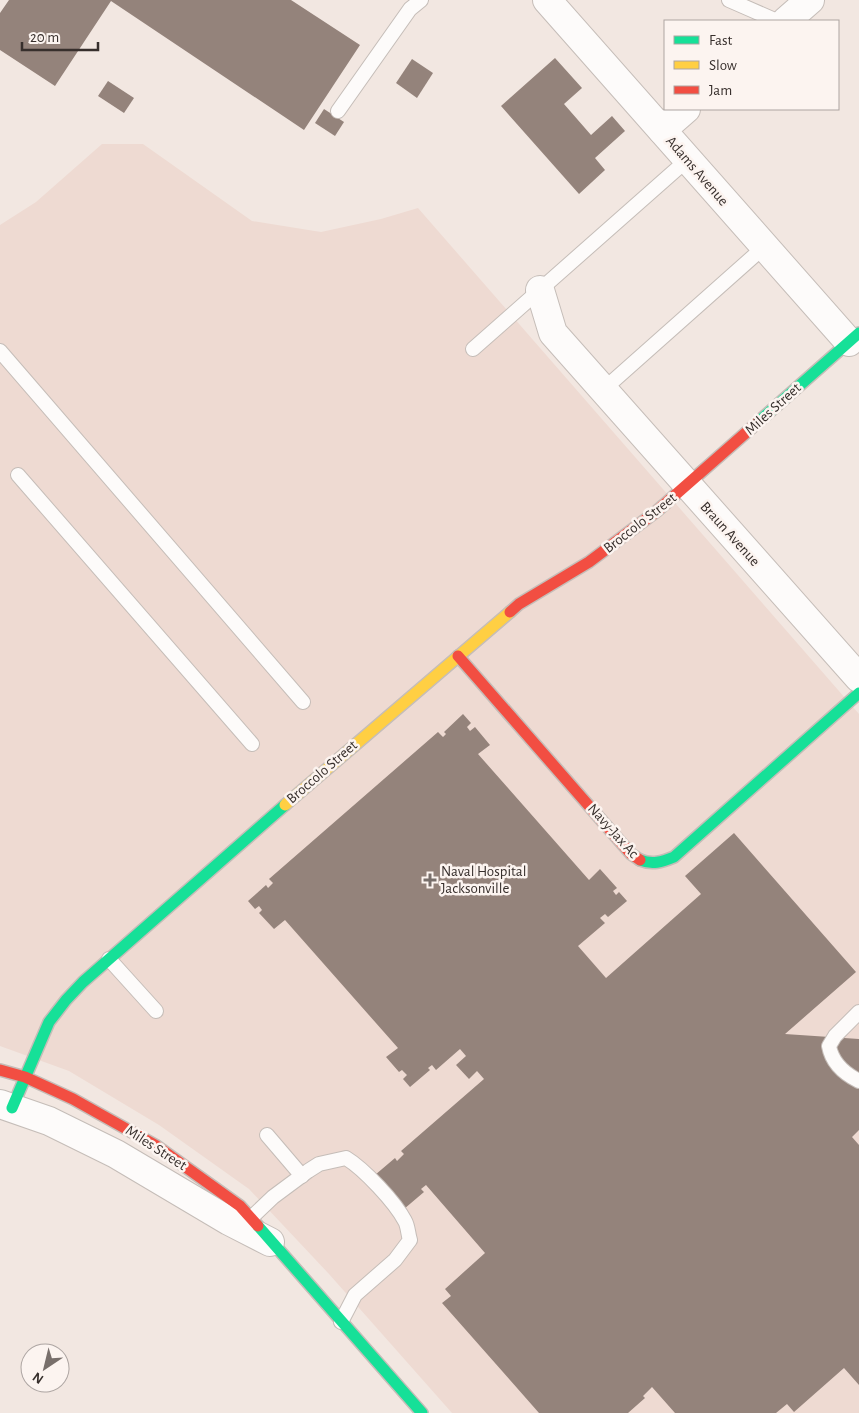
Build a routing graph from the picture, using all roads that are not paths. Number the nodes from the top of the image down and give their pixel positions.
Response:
1 (421, 0) edge
2 (547, 0) edge
3 (729, 0) edge
4 (810, 0) edge
5 (775, 20) edge
6 (787, 20) edge
7 (685, 110) edge
8 (338, 111) dead end
9 (662, 130) junction
10 (687, 160) junction
11 (764, 248) junction
12 (540, 290) junction
13 (854, 338) edge
14 (473, 349) dead end
15 (0, 351) edge
16 (603, 390) junction
17 (18, 475) dead end
18 (687, 486) junction
19 (458, 656) junction
20 (859, 678) edge
21 (859, 693) edge
22 (303, 702) dead end
23 (252, 744) dead end
24 (109, 959) junction
25 (156, 1011) dead end
26 (859, 1012) edge
27 (0, 1070) edge
28 (25, 1077) junction
29 (859, 1081) edge
30 (6, 1106) edge
31 (267, 1135) dead end
32 (302, 1176) junction
33 (251, 1218) junction
34 (270, 1242) junction
35 (341, 1322) junction
36 (422, 1413) edge

1 - 8 lane
2 - 9 street, Adams Avenue
3 - 5 lane
4 - 6 street
7 - 9 street
9 - 10 street, Adams Avenue
10 - 11 street, Adams Avenue
10 - 12 lane
11 - 13 street, Adams Avenue
11 - 16 lane
12 - 14 lane
12 - 16 street, Braun Avenue
13 - 18 street, Miles Street
15 - 22 lane
16 - 18 street, Braun Avenue
17 - 23 lane
18 - 19 street, Broccolo Street
18 - 20 street, Braun Avenue
19 - 21 street, Navy-Jax Ac
19 - 24 street, Broccolo Street
24 - 25 lane
24 - 28 street, Broccolo Street
26 - 29 lane
27 - 28 street, Miles Street
28 - 30 street, Broccolo Street
28 - 33 street, Miles Street
30 - 34 street, Miles Street
31 - 32 lane
32 - 33 lane
32 - 35 lane
33 - 34 street, Miles Street
34 - 35 street, Miles Street
35 - 36 street, Miles Street

